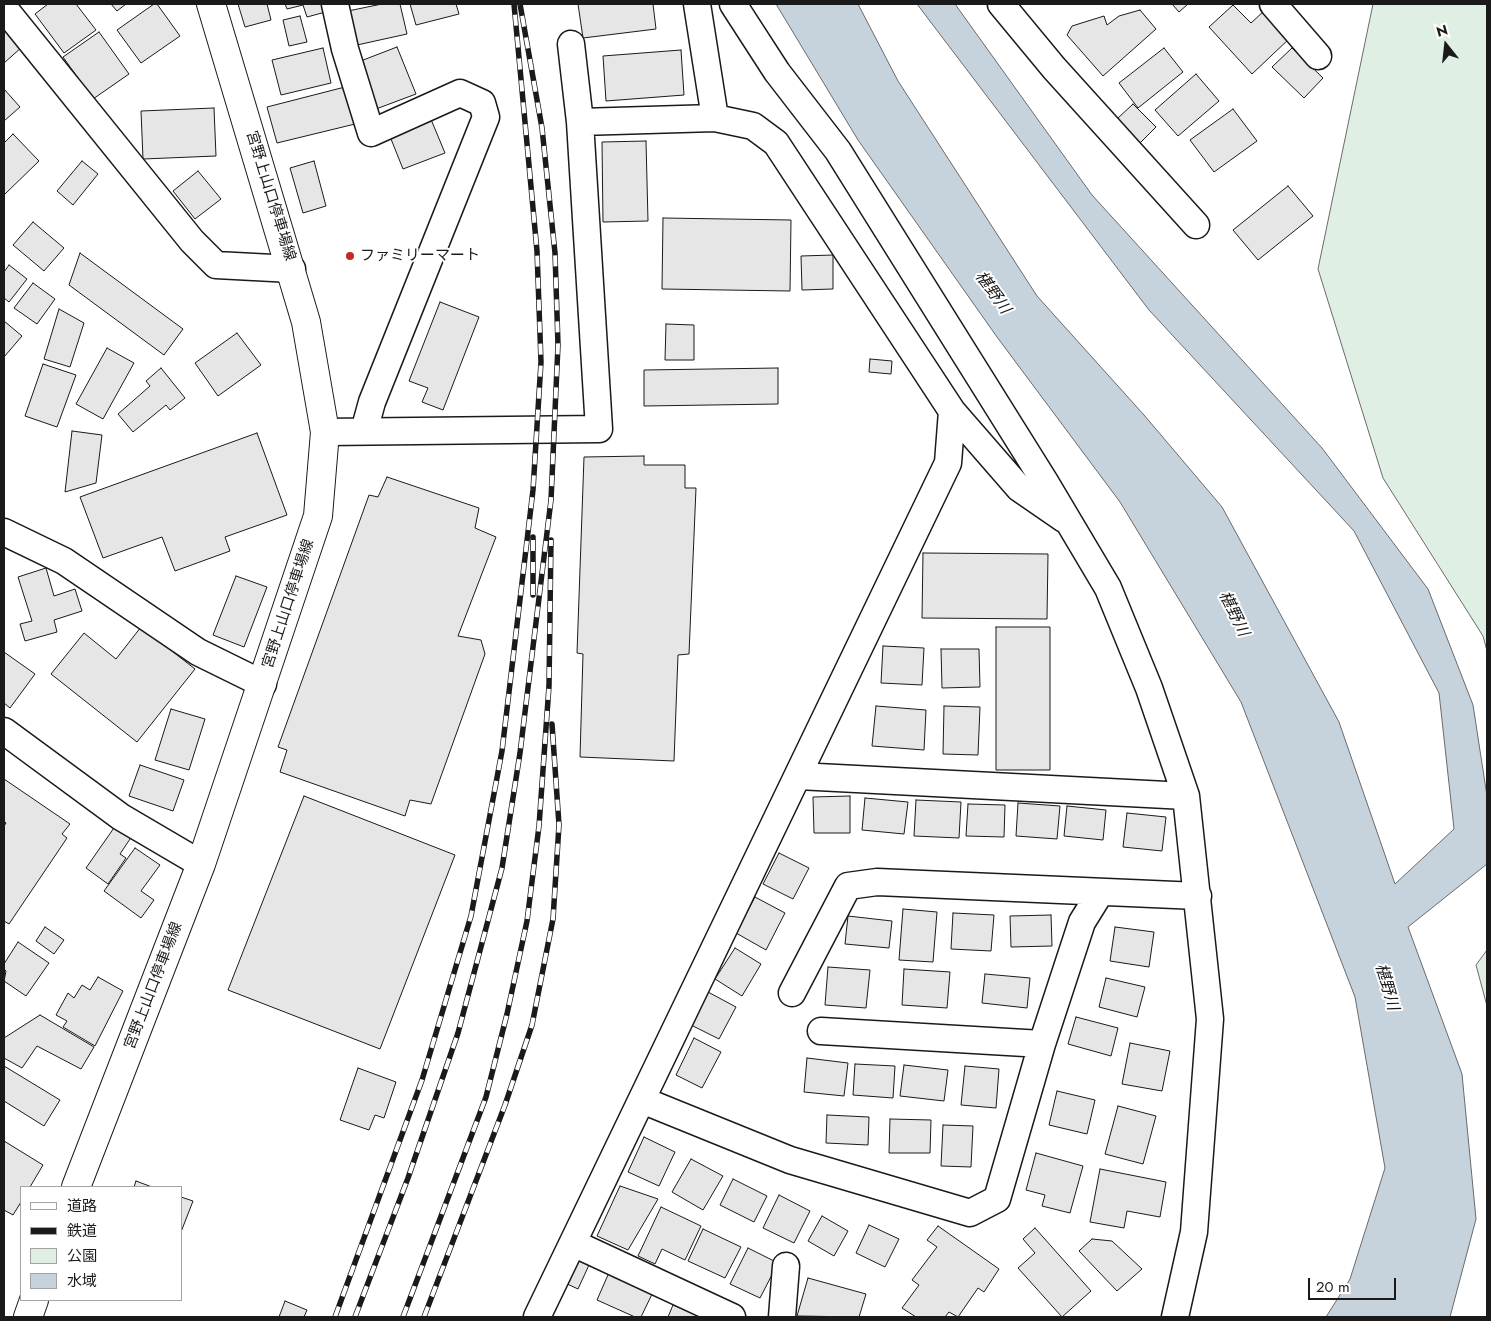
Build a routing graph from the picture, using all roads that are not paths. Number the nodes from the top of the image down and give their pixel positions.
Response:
1 (211, 4) edge
2 (335, 4) edge
3 (697, 4) edge
4 (733, 4) edge
5 (1001, 4) edge
6 (1273, 4) edge
7 (4, 8) edge
8 (570, 44) dead end
9 (1318, 56) dead end
10 (715, 118) junction
11 (580, 122) junction
12 (1196, 225) dead end
13 (292, 269) junction
14 (952, 411) junction
15 (364, 431) junction
16 (325, 432) junction
17 (1067, 521) junction
18 (4, 532) edge
19 (263, 684) junction
20 (4, 731) edge
21 (798, 776) junction
22 (1186, 796) junction
23 (201, 864) junction
24 (1100, 893) junction
25 (1198, 896) junction
26 (792, 994) dead end
27 (821, 1031) dead end
28 (1042, 1044) junction
29 (642, 1100) junction
30 (76, 1186) edge
31 (573, 1242) junction
32 (786, 1266) dead end
33 (34, 1301) edge
34 (28, 1317) edge
35 (537, 1317) edge
36 (732, 1317) edge
37 (782, 1317) edge
38 (1175, 1317) edge

1 - 13 main road, 宮野上山口停車場線
2 - 15 street
3 - 10 street
4 - 17 street
5 - 12 street
6 - 9 street
7 - 13 street
8 - 11 street
10 - 11 street
10 - 14 street
11 - 15 street
13 - 16 main road, 宮野上山口停車場線
14 - 17 street
14 - 21 street
15 - 16 street
16 - 19 main road, 宮野上山口停車場線
17 - 22 street
18 - 19 street
19 - 23 main road, 宮野上山口停車場線
20 - 23 street
21 - 22 street
21 - 29 street
22 - 25 street
23 - 30 main road, 宮野上山口停車場線
24 - 25 street
24 - 26 street
24 - 28 street
25 - 38 street
27 - 28 street
28 - 29 street
29 - 31 street
31 - 35 street
31 - 36 street
32 - 37 street
33 - 34 main road

